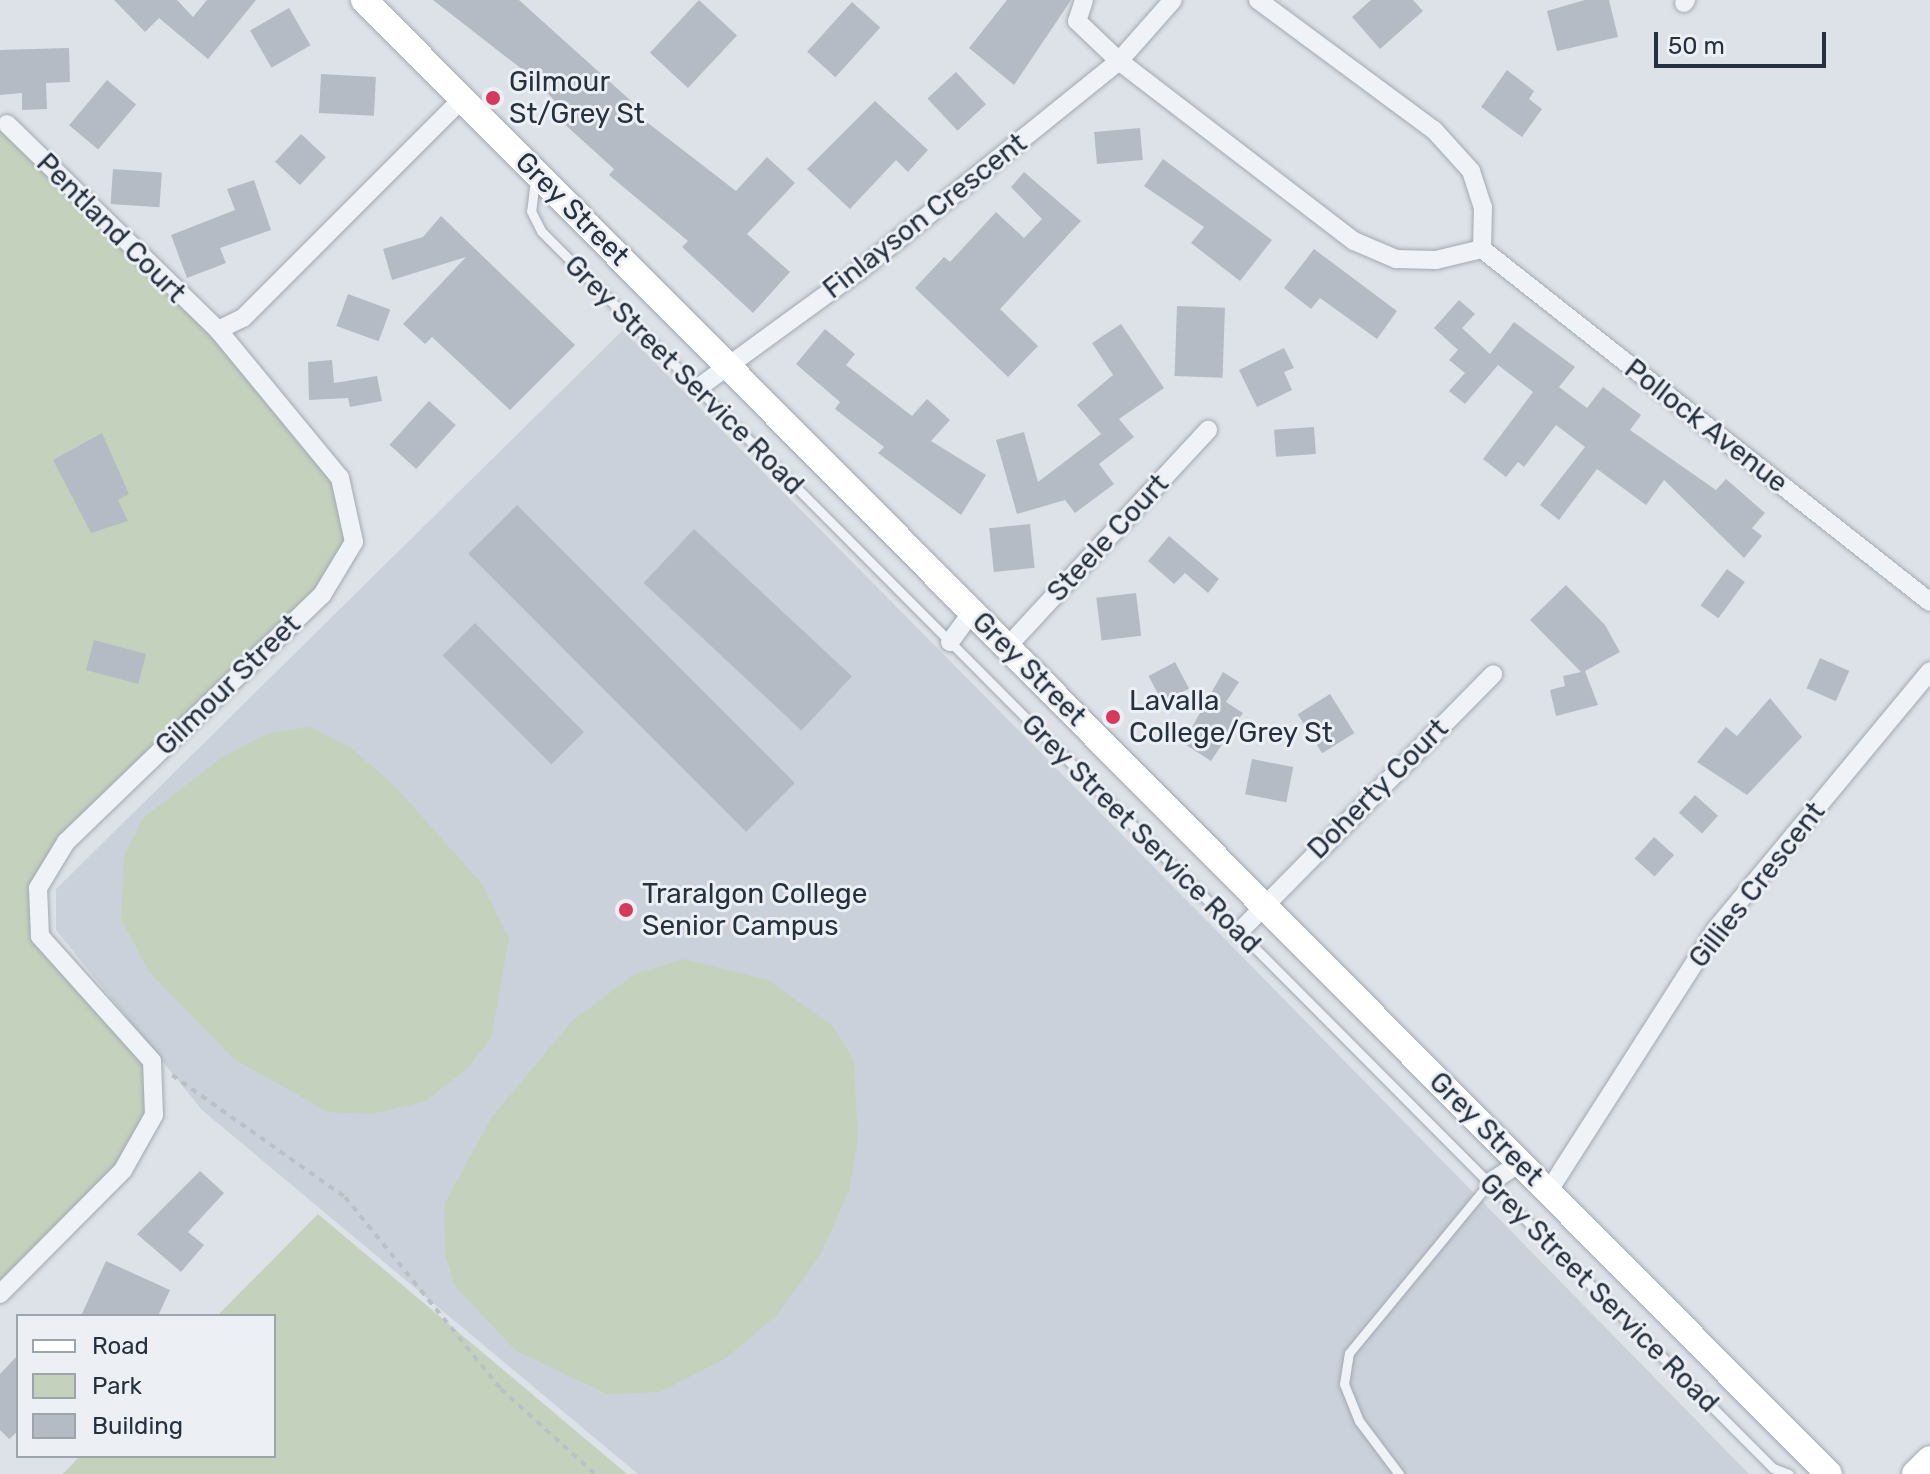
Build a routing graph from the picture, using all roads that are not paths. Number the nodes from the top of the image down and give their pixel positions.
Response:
1 (1084, 0) edge
2 (1173, 0) edge
3 (1258, 0) edge
4 (372, 3) edge
5 (1119, 61) junction
6 (462, 99) junction
7 (7, 124) dead end
8 (535, 173) junction
9 (1482, 249) junction
10 (218, 330) junction
11 (728, 366) junction
12 (698, 388) junction
13 (1208, 430) dead end
14 (1930, 602) edge
15 (972, 612) junction
16 (950, 642) junction
17 (1007, 647) junction
18 (1930, 671) edge
19 (1493, 674) dead end
20 (1262, 904) junction
21 (1239, 932) junction
22 (1520, 1163) junction
23 (1489, 1183) junction
24 (1548, 1192) junction
25 (0, 1294) edge
26 (1930, 1459) edge
27 (1821, 1473) edge
28 (1399, 1474) edge
29 (1789, 1474) edge
30 (1915, 1474) edge

1 - 5 street
2 - 5 street, Finlayson Crescent
3 - 9 street
4 - 6 main road, Grey Street
5 - 9 street
5 - 11 street, Finlayson Crescent
6 - 8 main road, Grey Street
6 - 10 street
7 - 10 street, Pentland Court
8 - 11 main road, Grey Street
8 - 12 lane, Grey Street Service Road
9 - 14 street, Pollock Avenue
10 - 25 street, Gilmour Street
11 - 12 street, Finlayson Crescent
11 - 15 main road, Grey Street
12 - 16 lane, Grey Street Service Road
13 - 17 street, Steele Court
15 - 16 street
15 - 17 main road, Grey Street
16 - 21 lane, Grey Street Service Road
17 - 20 main road, Grey Street
18 - 24 street, Gillies Crescent
19 - 20 street, Doherty Court
20 - 21 street, Doherty Court
20 - 22 main road, Grey Street
21 - 23 lane, Grey Street Service Road
22 - 23 street
22 - 24 main road, Grey Street
23 - 28 lane
23 - 29 lane, Grey Street Service Road
24 - 27 main road, Grey Street
26 - 30 main road

